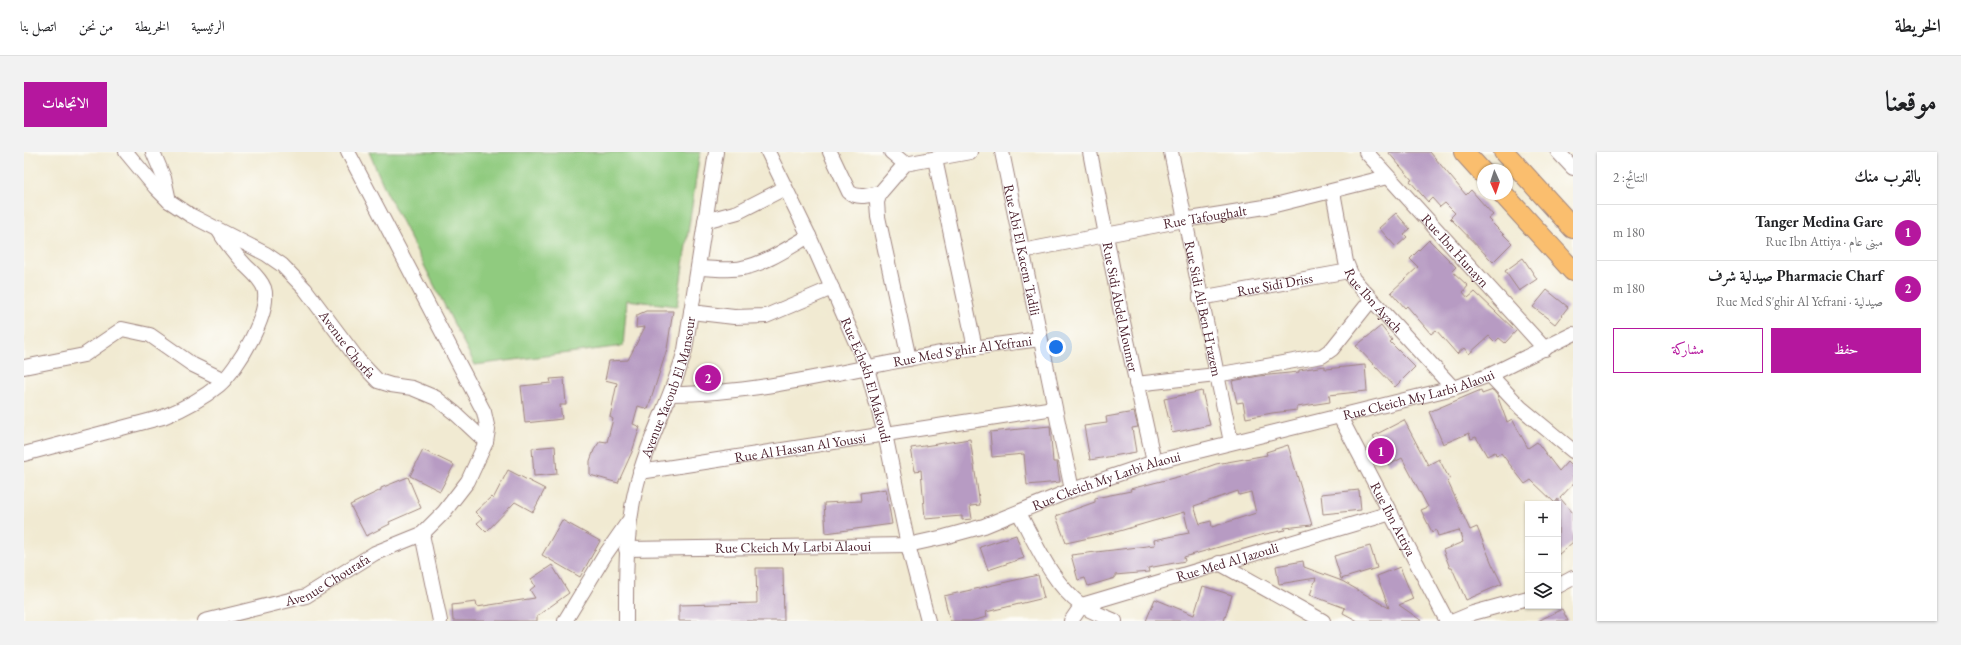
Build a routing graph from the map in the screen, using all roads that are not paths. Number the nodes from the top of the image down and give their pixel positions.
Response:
1 (126, 152) edge
2 (153, 152) edge
3 (348, 152) edge
4 (716, 152) edge
5 (768, 152) edge
6 (830, 152) edge
7 (891, 152) edge
8 (970, 152) edge
9 (1002, 152) edge
10 (1090, 152) edge
11 (1171, 152) edge
12 (1366, 152) edge
13 (1464, 152) edge
14 (1504, 152) edge
15 (1558, 152) edge
16 (935, 160) junction
17 (905, 164) junction
18 (1477, 166) edge
19 (1573, 168) edge
20 (1387, 178) junction
21 (785, 188) junction
22 (1333, 192) junction
23 (880, 193) junction
24 (1508, 200) edge
25 (169, 201) junction
26 (1184, 220) junction
27 (705, 221) junction
28 (1573, 228) edge
29 (218, 231) junction
30 (1107, 235) junction
31 (809, 236) junction
32 (1022, 251) junction
33 (698, 268) junction
34 (1349, 271) junction
35 (1573, 271) edge
36 (832, 288) junction
37 (1200, 298) junction
38 (1371, 300) junction
39 (691, 312) junction
40 (1573, 334) edge
41 (1040, 339) junction
42 (975, 348) junction
43 (1544, 349) junction
44 (909, 359) junction
45 (24, 367) edge
46 (867, 368) junction
47 (1216, 375) junction
48 (1490, 375) junction
49 (224, 380) junction
50 (1136, 384) junction
51 (1453, 388) junction
52 (671, 394) junction
53 (1054, 408) junction
54 (1340, 418) junction
55 (885, 434) junction
56 (486, 442) junction
57 (1231, 442) junction
58 (1573, 451) edge
59 (24, 454) edge
60 (1154, 462) junction
61 (640, 472) junction
62 (1072, 490) junction
63 (1019, 513) junction
64 (1391, 513) junction
65 (628, 522) junction
66 (422, 534) junction
67 (908, 545) junction
68 (626, 549) junction
69 (1219, 563) junction
70 (1573, 578) edge
71 (1561, 584) edge
72 (1525, 599) edge
73 (1082, 605) junction
74 (205, 621) edge
75 (440, 621) edge
76 (565, 621) edge
77 (626, 621) edge
78 (928, 621) edge
79 (1071, 621) edge
80 (1115, 621) edge
81 (1323, 621) edge
82 (1447, 621) edge
83 (1454, 621) edge

1 - 25 street, Avenue Chorfa
2 - 25 street
3 - 56 street
4 - 27 street, Avenue Yacoub El Mansour
5 - 21 street, Rue Echekh El Makoudi
6 - 23 street
7 - 17 street
8 - 16 street
9 - 32 street, Rue Abi El Kacem Tadili
10 - 30 street, Rue Sidi Abdel Moumer
11 - 26 street, Rue Sidi Ali Ben H'razem
12 - 20 street, Rue Ibn Hunayn
13 - 18 highway
14 - 28 highway
15 - 19 street
16 - 17 street
16 - 42 street
17 - 23 street
20 - 22 street, Rue Tafoughalt
20 - 43 street, Rue Ibn Hunayn
21 - 27 street
21 - 31 street, Rue Echekh El Makoudi
22 - 26 street, Rue Tafoughalt
22 - 34 street, Rue Ibn Ayach
23 - 44 street
24 - 35 highway
25 - 29 street, Avenue Chorfa
26 - 30 street, Rue Tafoughalt
26 - 37 street, Rue Sidi Ali Ben H'razem
27 - 33 street, Avenue Yacoub El Mansour
29 - 49 street
29 - 56 street, Avenue Chorfa
30 - 32 street, Rue Tafoughalt
30 - 50 street, Rue Sidi Abdel Moumer
31 - 33 street
31 - 36 street, Rue Echekh El Makoudi
32 - 41 street, Rue Abi El Kacem Tadili
33 - 39 street, Avenue Yacoub El Mansour
34 - 37 street, Rue Sidi Driss
34 - 38 street, Rue Ibn Ayach
36 - 39 street
36 - 46 street, Rue Echekh El Makoudi
37 - 47 street, Rue Sidi Ali Ben H'razem
38 - 47 street
38 - 51 street, Rue Ibn Ayach
39 - 52 street, Avenue Yacoub El Mansour
40 - 43 street, Rue Ckeich My Larbi Alaoui
41 - 42 street, Rue Med S'ghir Al Yefrani
41 - 53 street, Rue Abi El Kacem Tadili
42 - 44 street, Rue Med S'ghir Al Yefrani
43 - 48 street, Rue Ckeich My Larbi Alaoui
44 - 46 street, Rue Med S'ghir Al Yefrani
45 - 49 street
46 - 52 street, Rue Med S'ghir Al Yefrani
46 - 55 street, Rue Echekh El Makoudi
47 - 50 street
47 - 57 street, Rue Sidi Ali Ben H'razem
48 - 51 street, Rue Ckeich My Larbi Alaoui
48 - 58 street
49 - 59 street
50 - 60 street, Rue Sidi Abdel Moumer
51 - 54 street, Rue Ckeich My Larbi Alaoui
52 - 61 street, Avenue Yacoub El Mansour
53 - 55 street, Rue Al Hassan Al Youssi
53 - 62 street, Rue Abi El Kacem Tadili
54 - 57 street, Rue Ckeich My Larbi Alaoui
54 - 64 street, Rue Ibn Attiya
55 - 61 street, Rue Al Hassan Al Youssi
55 - 67 street, Rue Echekh El Makoudi
56 - 66 street
57 - 60 street, Rue Ckeich My Larbi Alaoui
60 - 62 street, Rue Ckeich My Larbi Alaoui
61 - 65 street, Avenue Yacoub El Mansour
62 - 63 street, Rue Ckeich My Larbi Alaoui
63 - 67 street, Rue Ckeich My Larbi Alaoui
63 - 73 street
64 - 69 street, Rue Med Al Jazouli
64 - 82 street, Rue Ibn Attiya
65 - 68 street, Avenue Yacoub El Mansour
65 - 76 street
66 - 74 street, Avenue Chourafa
66 - 75 street
67 - 68 street, Rue Ckeich My Larbi Alaoui
67 - 78 street, Rue Echekh El Makoudi
68 - 77 street, Avenue Yacoub El Mansour
69 - 73 street, Rue Med Al Jazouli
69 - 81 street
70 - 71 street
72 - 83 street
73 - 79 street
73 - 80 street

